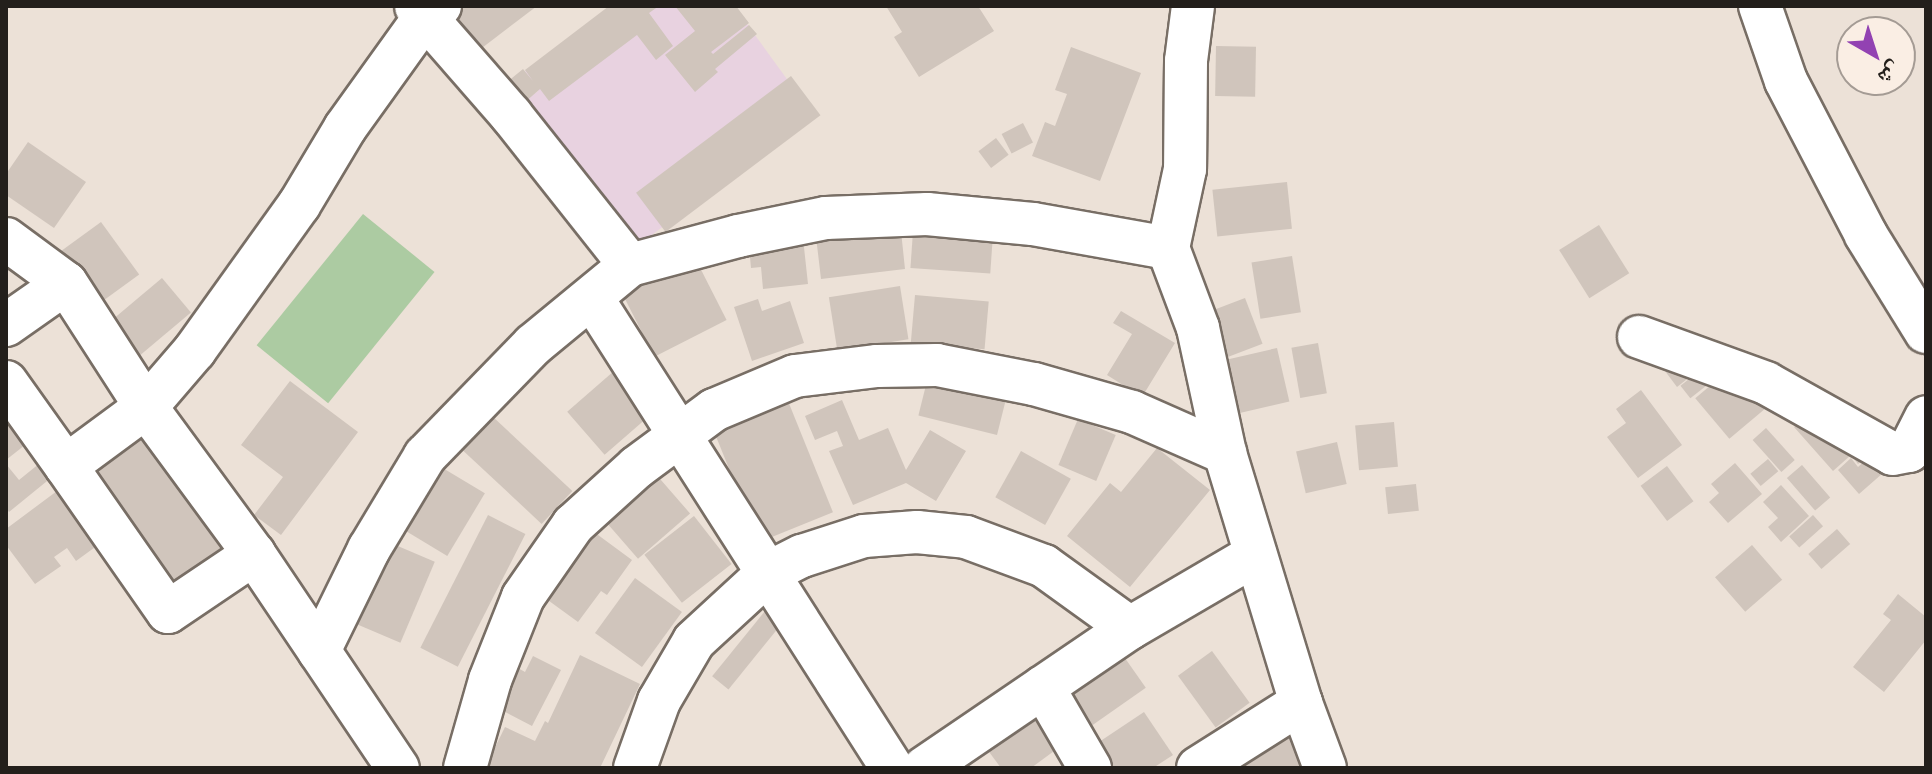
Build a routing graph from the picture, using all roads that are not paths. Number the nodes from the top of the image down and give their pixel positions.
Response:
1 (1193, 6) edge
2 (1760, 6) edge
3 (426, 10) edge
4 (6, 239) edge
5 (1168, 248) junction
6 (630, 265) junction
7 (66, 283) junction
8 (592, 298) junction
9 (6, 325) edge
10 (1926, 332) edge
11 (1639, 337) dead end
12 (6, 382) edge
13 (146, 407) junction
14 (1926, 417) edge
15 (679, 434) junction
16 (1225, 453) junction
17 (66, 466) junction
18 (254, 554) junction
19 (1255, 555) junction
20 (768, 573) junction
21 (1130, 628) junction
22 (319, 651) junction
23 (1043, 687) junction
24 (1301, 703) junction
25 (398, 768) edge
26 (465, 768) edge
27 (635, 768) edge
28 (892, 768) edge
29 (924, 768) edge
30 (1090, 768) edge
31 (1198, 768) edge
32 (1325, 768) edge

1 - 5 street
2 - 10 street
3 - 6 street
3 - 13 street
4 - 7 street
5 - 6 street
5 - 16 street
6 - 8 street
7 - 9 street
7 - 13 street
8 - 15 street
8 - 22 street
11 - 14 street
12 - 17 street
13 - 17 street
13 - 18 street
15 - 16 street
15 - 20 street
15 - 26 street
16 - 19 street
17 - 18 street
18 - 22 street
19 - 21 street
19 - 24 street
20 - 21 street
20 - 27 street
20 - 28 street
21 - 23 street
22 - 25 street
23 - 29 street
23 - 30 street
24 - 31 street
24 - 32 street

